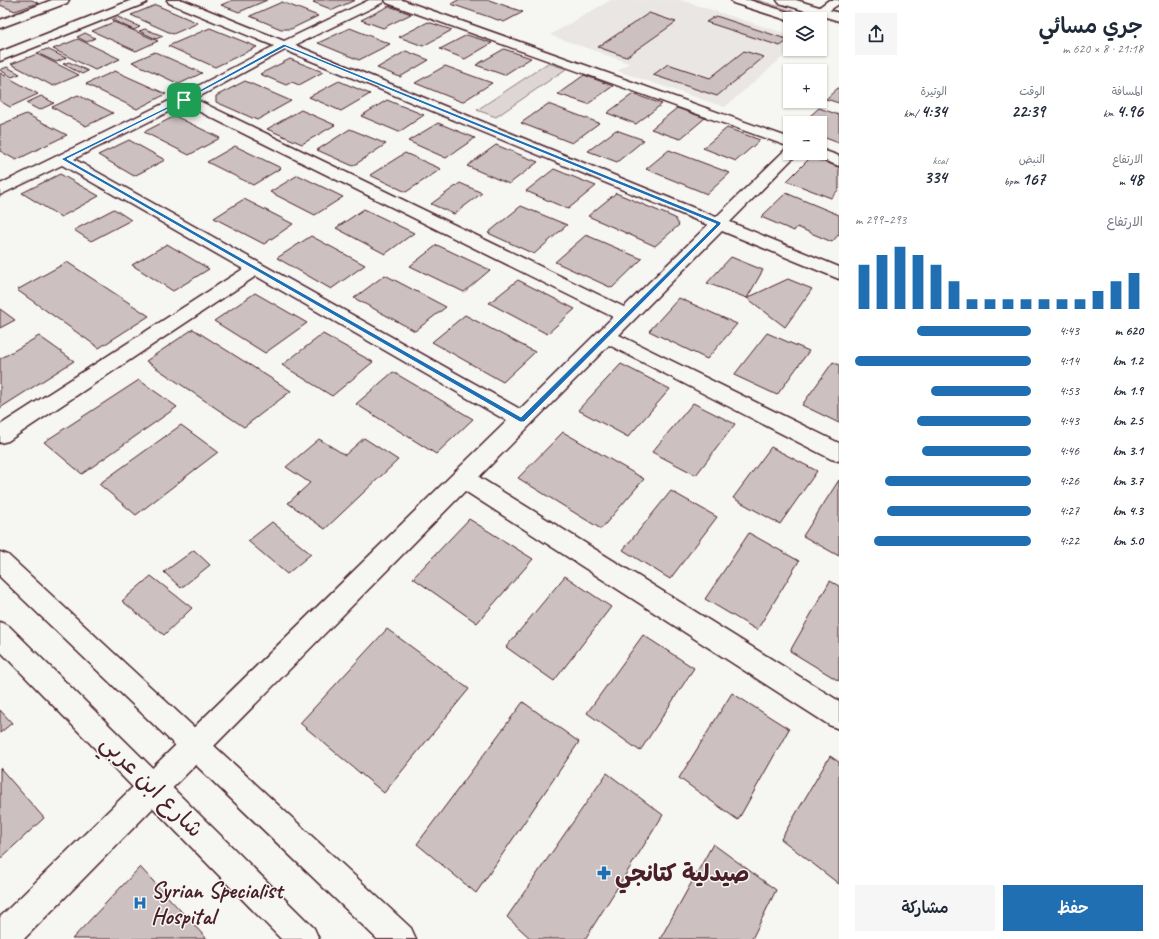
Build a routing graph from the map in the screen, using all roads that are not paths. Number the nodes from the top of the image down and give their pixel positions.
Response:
1 (63, 0) edge
2 (142, 0) edge
3 (173, 0) edge
4 (378, 0) edge
5 (390, 0) edge
6 (736, 0) edge
7 (783, 0) edge
8 (837, 0) edge
9 (820, 12) joint
10 (827, 14) edge
11 (783, 15) edge
12 (839, 17) edge
13 (0, 24) edge
14 (284, 45) junction
15 (0, 56) edge
16 (184, 100) junction
17 (783, 141) edge
18 (827, 157) edge
19 (63, 159) junction
20 (783, 160) edge
21 (839, 161) edge
22 (2, 187) edge
23 (719, 224) junction
24 (256, 268) junction
25 (839, 272) edge
26 (626, 316) junction
27 (606, 336) junction
28 (522, 420) junction
29 (0, 434) edge
30 (839, 453) edge
31 (463, 478) junction
32 (0, 562) edge
33 (0, 634) edge
34 (839, 716) edge
35 (195, 746) junction
36 (153, 788) junction
37 (1, 939) edge
38 (303, 939) edge
39 (400, 939) edge

1 - 13 street
2 - 15 street
3 - 14 street
4 - 14 street
5 - 17 street
6 - 11 street
7 - 9 street
8 - 9 street
10 - 12 street
14 - 16 street
14 - 23 street
16 - 19 street
16 - 26 street
18 - 21 street
19 - 22 street
19 - 24 street
20 - 23 street
23 - 25 street
23 - 26 street
24 - 28 street
24 - 29 street
26 - 27 street
27 - 28 street
27 - 30 street
28 - 31 street
31 - 34 street
31 - 35 street
32 - 35 street
33 - 36 street, شارع ابن عربي
35 - 36 street
35 - 39 street
36 - 37 street
36 - 38 street, شارع ابن عربي

